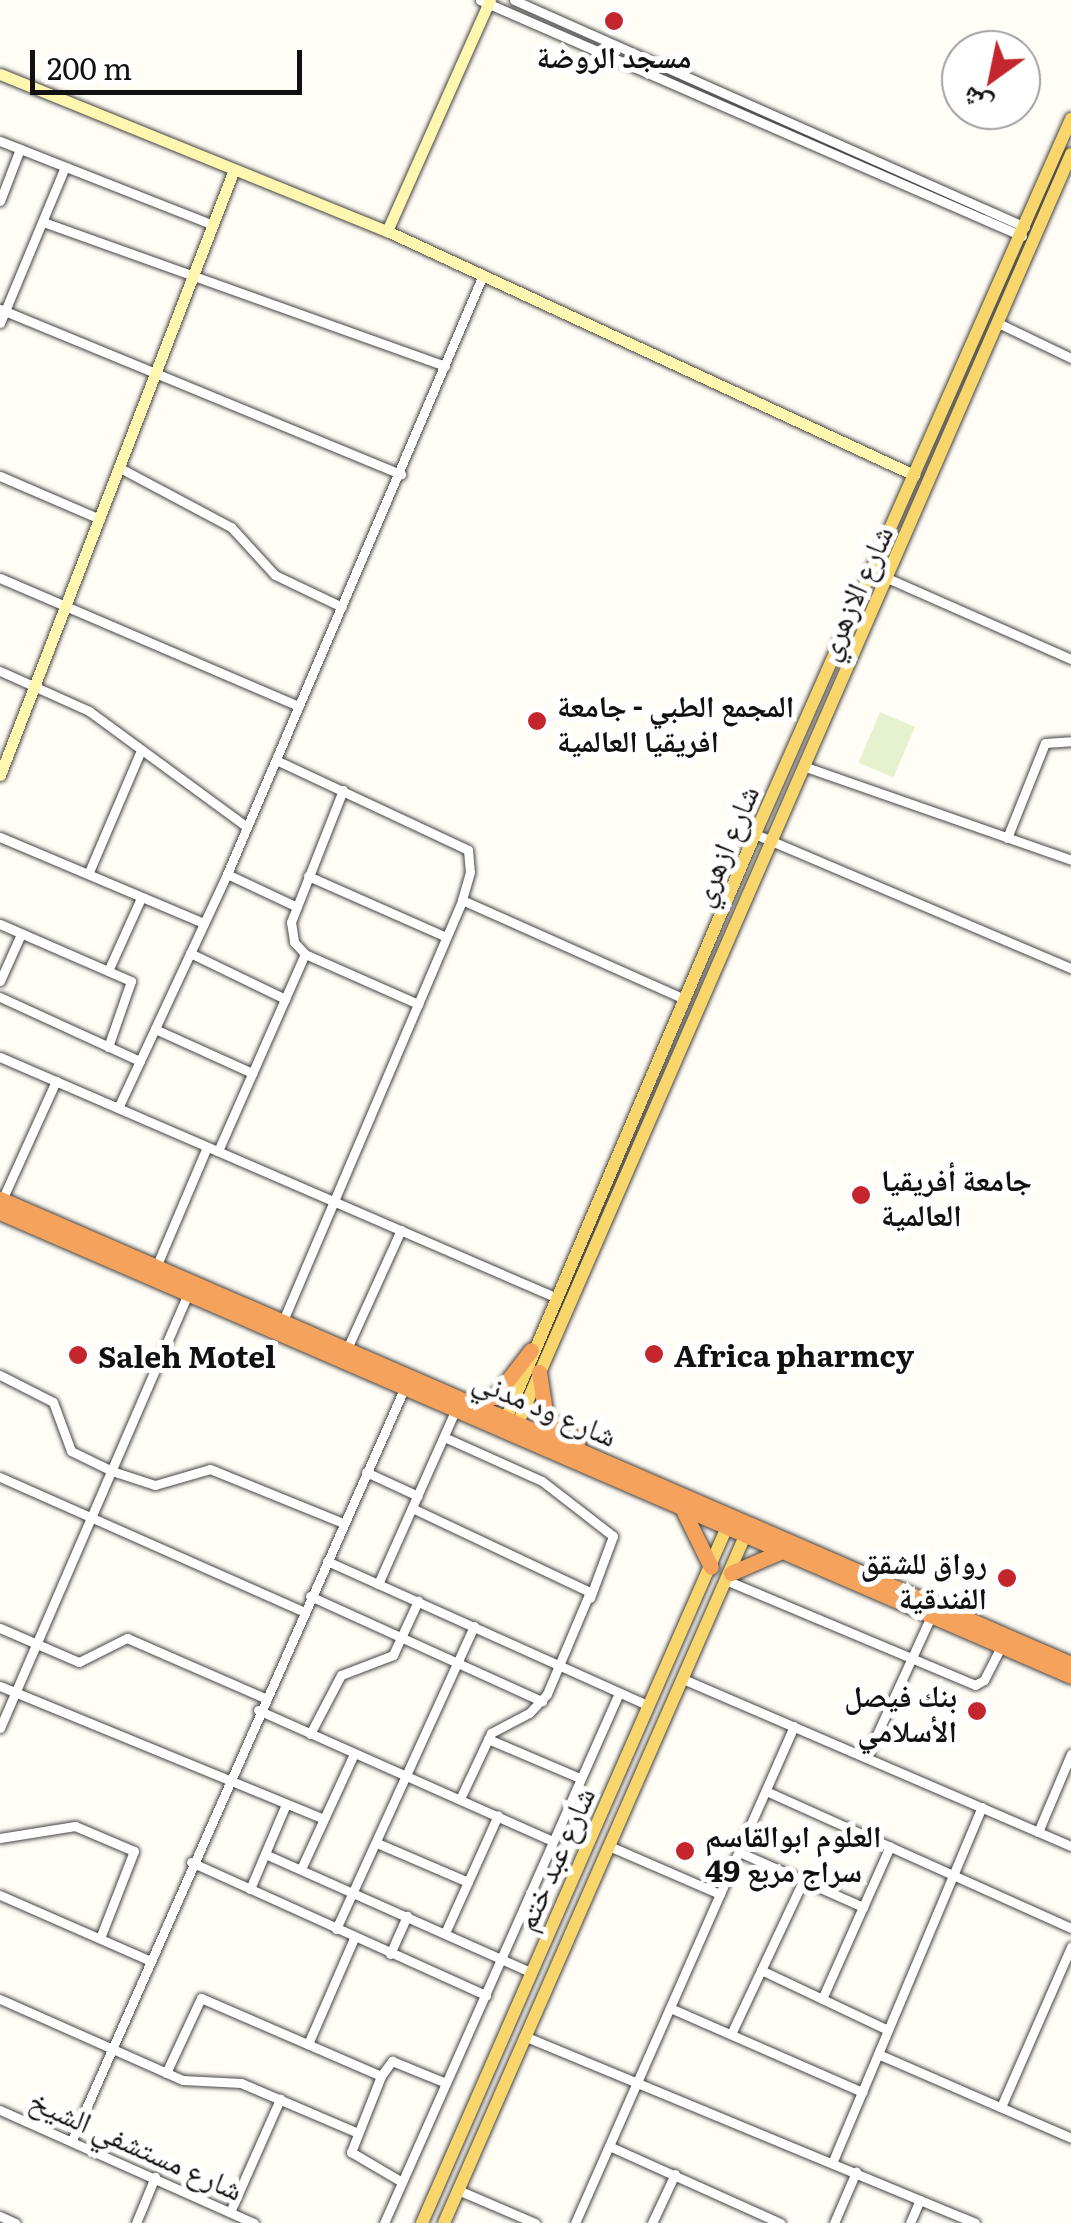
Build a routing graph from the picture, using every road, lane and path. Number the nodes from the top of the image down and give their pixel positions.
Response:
1 (514, 0) edge
2 (486, 1) edge
3 (0, 74) edge
4 (1071, 119) edge
5 (0, 140) edge
6 (20, 149) junction
7 (1071, 154) edge
8 (66, 168) junction
9 (233, 172) junction
10 (1068, 172) edge
11 (0, 201) edge
12 (46, 223) junction
13 (213, 226) junction
14 (387, 231) junction
15 (1028, 233) junction
16 (195, 274) junction
17 (483, 274) junction
18 (3, 310) edge
19 (0, 323) edge
20 (998, 323) junction
21 (1071, 358) edge
22 (446, 366) junction
23 (158, 371) junction
24 (120, 468) junction
25 (401, 474) junction
26 (914, 475) junction
27 (0, 476) edge
28 (100, 519) junction
29 (0, 578) edge
30 (887, 578) junction
31 (66, 605) junction
32 (342, 607) junction
33 (1071, 659) edge
34 (0, 671) edge
35 (35, 686) junction
36 (299, 706) junction
37 (1071, 741) edge
38 (141, 750) junction
39 (276, 760) junction
40 (803, 766) junction
41 (0, 775) edge
42 (343, 790) junction
43 (247, 827) junction
44 (755, 834) junction
45 (0, 838) edge
46 (1007, 838) junction
47 (770, 840) junction
48 (1071, 860) edge
49 (89, 872) junction
50 (227, 874) junction
51 (308, 876) junction
52 (140, 898) junction
53 (462, 900) junction
54 (296, 907) junction
55 (0, 924) edge
56 (204, 924) junction
57 (21, 934) junction
58 (446, 937) junction
59 (190, 954) junction
60 (304, 954) junction
61 (1071, 968) edge
62 (108, 971) junction
63 (0, 981) edge
64 (0, 997) edge
65 (684, 998) junction
66 (285, 999) junction
67 (418, 1004) junction
68 (155, 1029) junction
69 (108, 1047) junction
70 (0, 1057) edge
71 (140, 1061) junction
72 (252, 1073) junction
73 (56, 1081) junction
74 (118, 1108) junction
75 (213, 1149) junction
76 (336, 1202) junction
77 (0, 1204) edge
78 (401, 1230) junction
79 (585, 1246) junction
80 (156, 1267) junction
81 (188, 1294) junction
82 (555, 1297) junction
83 (282, 1323) junction
84 (531, 1350) junction
85 (346, 1351) junction
86 (539, 1372) junction
87 (0, 1375) edge
88 (404, 1389) junction
89 (458, 1406) junction
90 (509, 1426) junction
91 (444, 1436) junction
92 (112, 1471) junction
93 (366, 1472) junction
94 (0, 1477) edge
95 (418, 1496) junction
96 (697, 1499) junction
97 (412, 1508) junction
98 (681, 1508) junction
99 (93, 1516) junction
100 (729, 1521) junction
101 (343, 1523) junction
102 (748, 1529) junction
103 (782, 1551) junction
104 (327, 1562) junction
105 (711, 1567) junction
106 (730, 1577) junction
107 (378, 1584) junction
108 (310, 1596) junction
109 (418, 1601) junction
110 (303, 1611) junction
111 (932, 1614) junction
112 (580, 1619) junction
113 (474, 1626) junction
114 (0, 1628) edge
115 (403, 1637) junction
116 (1001, 1645) junction
117 (37, 1646) junction
118 (912, 1660) junction
119 (457, 1661) junction
120 (1071, 1664) edge
121 (560, 1666) junction
122 (1071, 1676) edge
123 (682, 1679) junction
124 (0, 1686) edge
125 (16, 1693) junction
126 (619, 1693) junction
127 (263, 1697) junction
128 (542, 1701) junction
129 (648, 1705) junction
130 (258, 1710) junction
131 (794, 1726) junction
132 (0, 1728) edge
133 (310, 1734) junction
134 (488, 1739) junction
135 (354, 1754) junction
136 (1071, 1754) edge
137 (867, 1756) junction
138 (407, 1777) junction
139 (580, 1778) junction
140 (226, 1782) junction
141 (766, 1791) junction
142 (460, 1799) junction
143 (286, 1804) junction
144 (982, 1808) junction
145 (498, 1815) junction
146 (322, 1818) junction
147 (1038, 1832) junction
148 (0, 1838) edge
149 (552, 1842) junction
150 (376, 1843) junction
151 (609, 1846) junction
152 (890, 1846) junction
153 (1071, 1846) edge
154 (738, 1852) junction
155 (266, 1854) junction
156 (190, 1862) junction
157 (301, 1869) junction
158 (954, 1875) junction
159 (803, 1881) junction
160 (468, 1882) junction
161 (250, 1890) junction
162 (354, 1892) junction
163 (720, 1894) junction
164 (0, 1895) edge
165 (864, 1907) junction
166 (407, 1916) junction
167 (1071, 1928) edge
168 (336, 1930) junction
169 (445, 1933) junction
170 (100, 1938) junction
171 (354, 1938) junction
172 (1071, 1947) edge
173 (390, 1954) junction
174 (501, 1959) junction
175 (149, 1960) junction
176 (762, 1970) junction
177 (530, 1972) junction
178 (486, 1995) junction
179 (822, 1998) junction
180 (0, 1999) edge
181 (670, 2008) junction
182 (888, 2030) junction
183 (731, 2034) junction
184 (524, 2036) junction
185 (308, 2044) junction
186 (112, 2047) junction
187 (878, 2054) junction
188 (166, 2073) junction
189 (382, 2076) junction
190 (638, 2081) junction
191 (446, 2083) junction
192 (862, 2092) junction
193 (280, 2099) junction
194 (1001, 2107) junction
195 (0, 2110) edge
196 (358, 2134) junction
197 (1071, 2138) edge
198 (72, 2140) junction
199 (608, 2146) junction
200 (833, 2162) junction
201 (856, 2172) junction
202 (675, 2174) junction
203 (155, 2177) junction
204 (402, 2182) junction
205 (458, 2190) junction
206 (920, 2200) junction
207 (428, 2208) junction
208 (230, 2212) junction
209 (0, 2216) edge
210 (446, 2219) edge
211 (15, 2223) edge
212 (136, 2223) edge
213 (254, 2223) edge
214 (384, 2223) edge
215 (422, 2223) edge
216 (535, 2223) edge
217 (574, 2223) edge
218 (652, 2223) edge
219 (780, 2223) edge
220 (834, 2223) edge
221 (910, 2223) edge
222 (975, 2223) edge

1 - 15 street
2 - 14 street
2 - 15 street
3 - 9 street
4 - 15 main road, شارع ازهري
5 - 6 street
6 - 8 street
6 - 11 street
7 - 10 main road, شارع الازهري
8 - 12 street
8 - 13 street
9 - 13 street
9 - 14 street
10 - 15 main road, شارع الازهري
12 - 16 street
12 - 18 street
13 - 16 street
14 - 17 street
15 - 20 main road, شارع الازهري
15 - 26 main road, شارع ازهري
16 - 22 street
16 - 23 street
17 - 22 street
17 - 26 street
18 - 19 street
18 - 23 street
20 - 21 street
20 - 30 main road, شارع الازهري
22 - 25 street
23 - 24 street
23 - 25 street
24 - 28 street
24 - 32 street
25 - 32 street
26 - 44 main road, شارع ازهري
27 - 28 street
28 - 31 street
29 - 31 street
30 - 33 street
30 - 40 main road, شارع الازهري
31 - 35 street
31 - 36 street
32 - 36 street
34 - 35 street
35 - 38 street
35 - 41 street
36 - 39 street
37 - 46 street
38 - 43 street
38 - 49 street
39 - 42 street
39 - 43 street
40 - 46 street
40 - 47 main road, شارع الازهري
42 - 51 street
42 - 53 street
43 - 50 street
44 - 47 street
44 - 65 main road, شارع ازهري
45 - 49 street
46 - 48 street
47 - 61 street
47 - 79 main road, شارع الازهري
49 - 52 street
50 - 54 street
50 - 56 street
51 - 54 street
51 - 58 street
52 - 56 street
52 - 62 street
53 - 58 street
53 - 65 street
54 - 60 street
55 - 57 street
56 - 59 street
57 - 62 street
57 - 63 street
58 - 67 street
59 - 66 street
59 - 68 street
60 - 66 street
60 - 67 street
62 - 69 street
64 - 69 street
65 - 79 main road, شارع ازهري
66 - 72 street
67 - 76 street
68 - 71 street
68 - 72 street
69 - 71 street
70 - 73 street
71 - 74 street
72 - 75 street
73 - 74 street
73 - 77 street
74 - 75 street
75 - 76 street
75 - 80 street
76 - 78 street
76 - 83 street
77 - 80 highway, شارع ود مدني
77 - 81 highway, شارع ود مدني
78 - 82 street
78 - 85 street
79 - 82 main road, شارع ازهري
79 - 86 main road, شارع الازهري
80 - 83 highway, شارع ود مدني
81 - 88 highway, شارع ود مدني
81 - 92 street
82 - 84 main road, شارع ازهري
83 - 85 highway, شارع ود مدني
84 - 89 highway
84 - 90 main road, شارع ازهري
85 - 89 highway, شارع ود مدني
86 - 90 main road, شارع الازهري
86 - 96 highway
87 - 92 street
88 - 89 highway, شارع ود مدني
88 - 93 street
89 - 90 highway, شارع ود مدني
89 - 91 street
90 - 96 highway, شارع ود مدني
90 - 98 highway, شارع ود مدني
91 - 95 street
91 - 112 street
92 - 99 street
92 - 101 street
93 - 95 street
93 - 101 street
94 - 99 street
95 - 97 street
96 - 100 highway, شارع ود مدني
97 - 107 street
97 - 112 street
98 - 100 highway, شارع ود مدني
98 - 105 highway
99 - 110 street
99 - 117 street
100 - 102 highway, شارع ود مدني
100 - 105 main road, شارع عبد ختم
101 - 104 street
102 - 103 highway, شارع ود مدني
102 - 106 main road, شارع عبد ختم
102 - 120 highway, شارع ود مدني
103 - 106 highway
103 - 111 highway, شارع ود مدني
104 - 107 street
104 - 108 street
105 - 129 main road, شارع عبد ختم
106 - 118 street
106 - 123 main road, شارع عبد ختم
107 - 109 street
108 - 110 street
108 - 115 street
109 - 113 street
109 - 115 street
110 - 127 street
111 - 116 highway, شارع ود مدني
111 - 118 street
112 - 121 street
113 - 119 street
113 - 121 street
114 - 117 street
115 - 119 street
115 - 133 street
116 - 118 street
116 - 122 highway, شارع ود مدني
117 - 125 street
117 - 127 street
118 - 137 street
119 - 128 street
119 - 138 street
121 - 126 street
121 - 128 street
123 - 131 street
123 - 151 main road, شارع عبد ختم
124 - 125 street
125 - 132 street
125 - 140 street
126 - 129 street
126 - 139 street
127 - 130 street
128 - 134 street
129 - 177 main road, شارع عبد ختم
130 - 133 street
130 - 140 street
131 - 137 street
131 - 141 street
133 - 135 street
134 - 139 street
134 - 142 street
135 - 138 street
135 - 146 street
136 - 147 street
137 - 144 street
138 - 142 street
138 - 150 street
139 - 149 street
140 - 143 street
140 - 156 street
141 - 152 street
141 - 154 street
142 - 145 street
143 - 146 street
143 - 155 street
144 - 147 street
144 - 158 street
145 - 149 street
145 - 160 street
146 - 157 street
147 - 153 street
148 - 170 street
149 - 174 street
150 - 160 street
150 - 162 street
151 - 163 street
151 - 184 main road, شارع عبد ختم
152 - 158 street
152 - 165 street
154 - 159 street
154 - 163 street
155 - 157 street
155 - 161 street
156 - 161 street
156 - 175 street
157 - 162 street
158 - 167 street
158 - 182 street
159 - 165 street
159 - 176 street
160 - 169 street
161 - 168 street
162 - 166 street
162 - 168 street
163 - 181 street
164 - 170 street
165 - 179 street
166 - 169 street
166 - 173 street
168 - 171 street
169 - 174 street
170 - 175 street
171 - 173 street
171 - 185 street
172 - 194 street
173 - 178 street
174 - 177 street
174 - 178 street
175 - 186 street
176 - 179 street
176 - 183 street
177 - 207 main road, شارع عبد ختم
178 - 191 street
179 - 182 street
180 - 186 street
181 - 183 street
181 - 190 street
182 - 187 street
183 - 192 street
184 - 190 street
184 - 205 main road, شارع عبد ختم
185 - 188 street
185 - 189 street
186 - 188 street
186 - 198 street
187 - 192 street
187 - 194 street
188 - 193 street
189 - 191 street
189 - 196 street
190 - 199 street
190 - 200 street
191 - 204 street
192 - 200 street
193 - 196 street
193 - 208 street
194 - 197 street
195 - 198 street, شارع مستشفي الشيخ
196 - 204 street
198 - 203 street, شارع مستشفي الشيخ
199 - 202 street
199 - 217 street
200 - 201 street
201 - 206 street
201 - 220 street
202 - 218 street
202 - 219 street
203 - 208 street, شارع مستشفي الشيخ
203 - 212 street
204 - 214 street
205 - 210 main road, شارع عبد ختم
205 - 216 street
206 - 221 street
206 - 222 street
207 - 210 main road
207 - 215 main road, شارع عبد ختم
208 - 213 street, شارع مستشفي الشيخ
209 - 211 street

